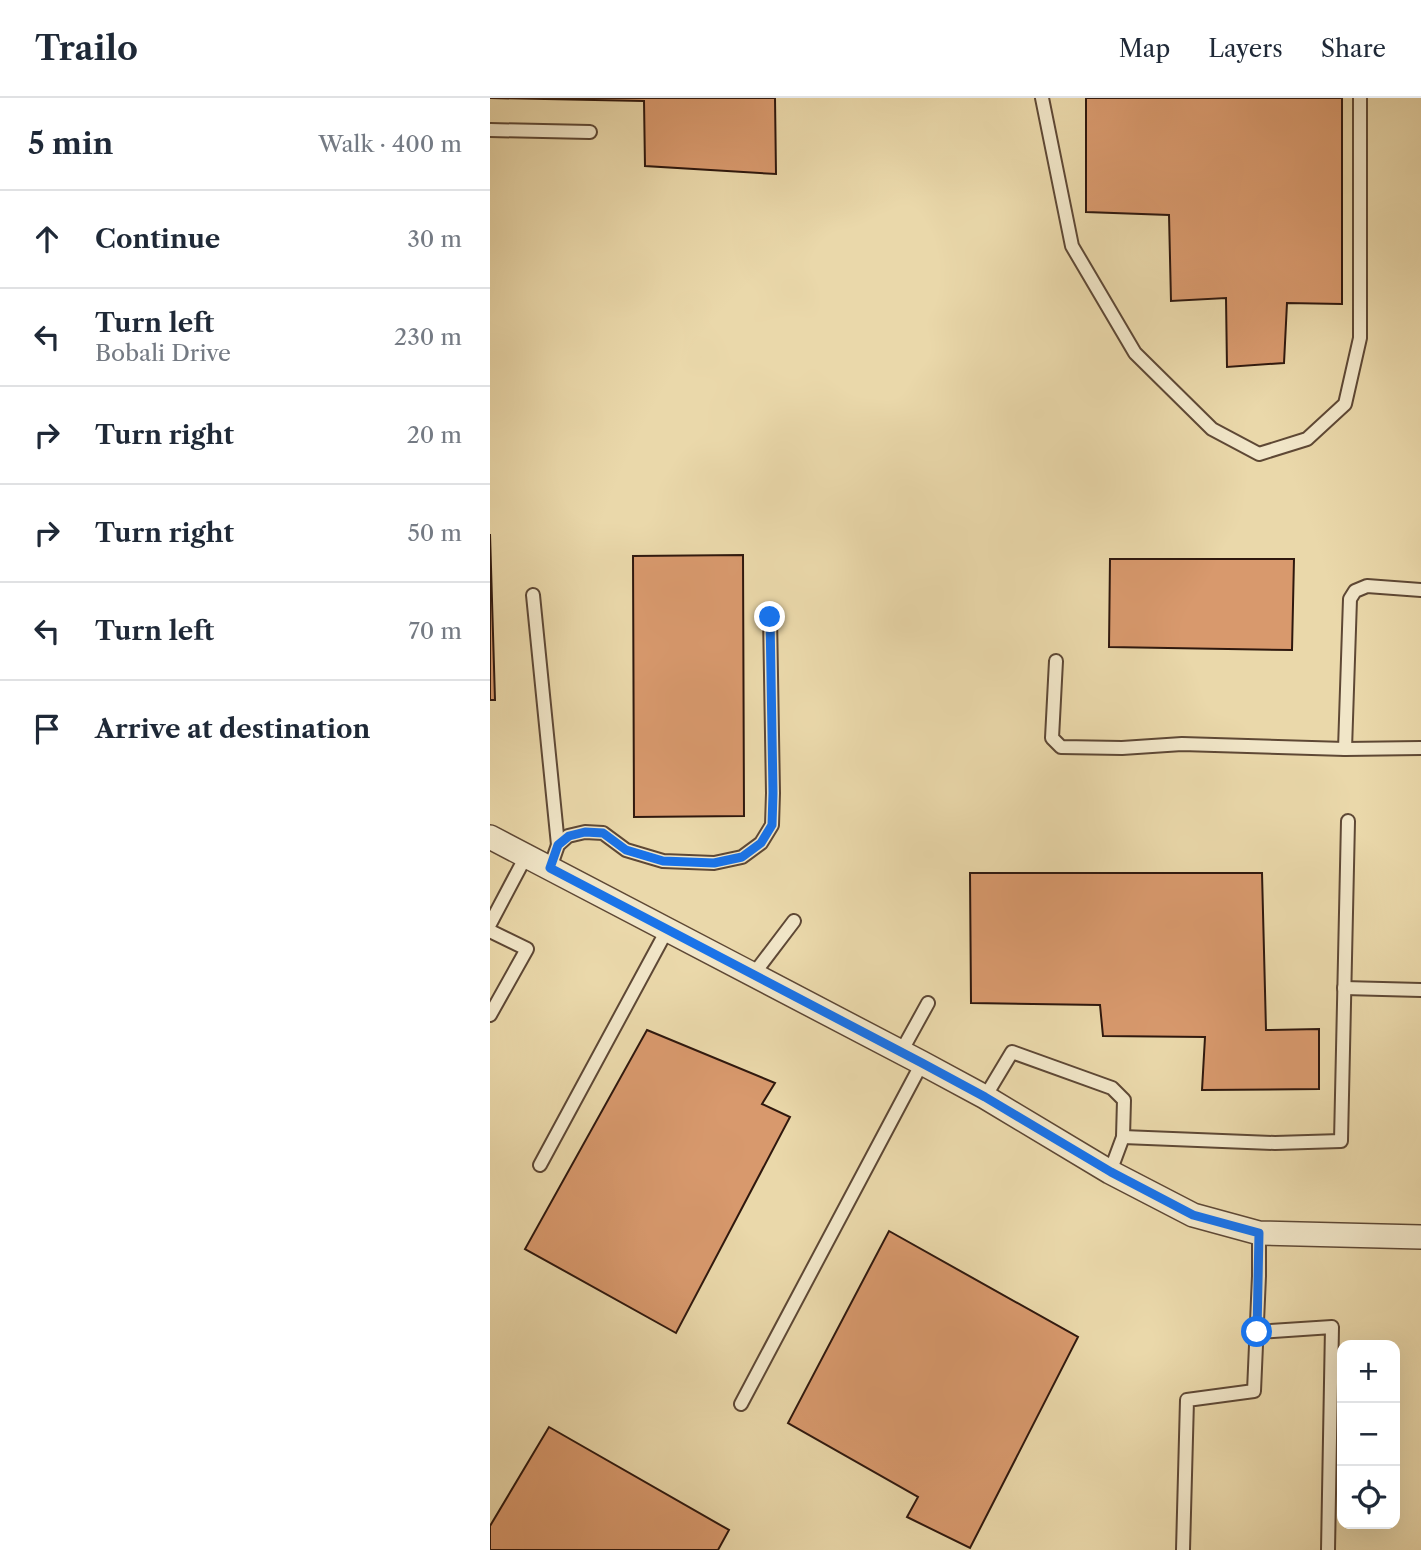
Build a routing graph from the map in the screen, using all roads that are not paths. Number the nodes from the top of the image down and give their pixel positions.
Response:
1 (1042, 98) edge
2 (1360, 98) edge
3 (490, 130) edge
4 (590, 132) dead end
5 (1421, 590) edge
6 (533, 595) dead end
7 (770, 617) dead end
8 (1056, 662) dead end
9 (1421, 748) edge
10 (1345, 750) junction
11 (1348, 821) dead end
12 (490, 837) edge
13 (558, 845) junction
14 (526, 856) junction
15 (550, 868) junction
16 (794, 921) dead end
17 (490, 924) edge
18 (667, 930) junction
19 (490, 931) edge
20 (753, 975) junction
21 (1344, 988) junction
22 (1421, 990) edge
23 (928, 1003) dead end
24 (490, 1015) edge
25 (901, 1052) junction
26 (922, 1063) junction
27 (985, 1097) junction
28 (1123, 1137) junction
29 (540, 1164) dead end
30 (1111, 1172) junction
31 (1259, 1233) junction
32 (1421, 1237) edge
33 (1257, 1332) junction
34 (741, 1404) dead end
35 (1183, 1550) edge
36 (1328, 1550) edge

1 - 2 lane
3 - 4 lane
5 - 10 lane
6 - 13 lane
7 - 13 lane
8 - 10 lane
9 - 10 lane
11 - 21 lane
12 - 14 street
13 - 15 lane
14 - 15 street
14 - 17 lane
15 - 18 street
16 - 20 lane
18 - 20 street
18 - 29 lane
19 - 24 lane
20 - 25 street
21 - 22 lane
21 - 28 lane
23 - 25 lane
25 - 26 street
26 - 27 street
26 - 34 lane
27 - 28 lane
27 - 30 street
28 - 30 lane
30 - 31 street
31 - 32 street
31 - 33 lane
33 - 35 lane
33 - 36 lane

